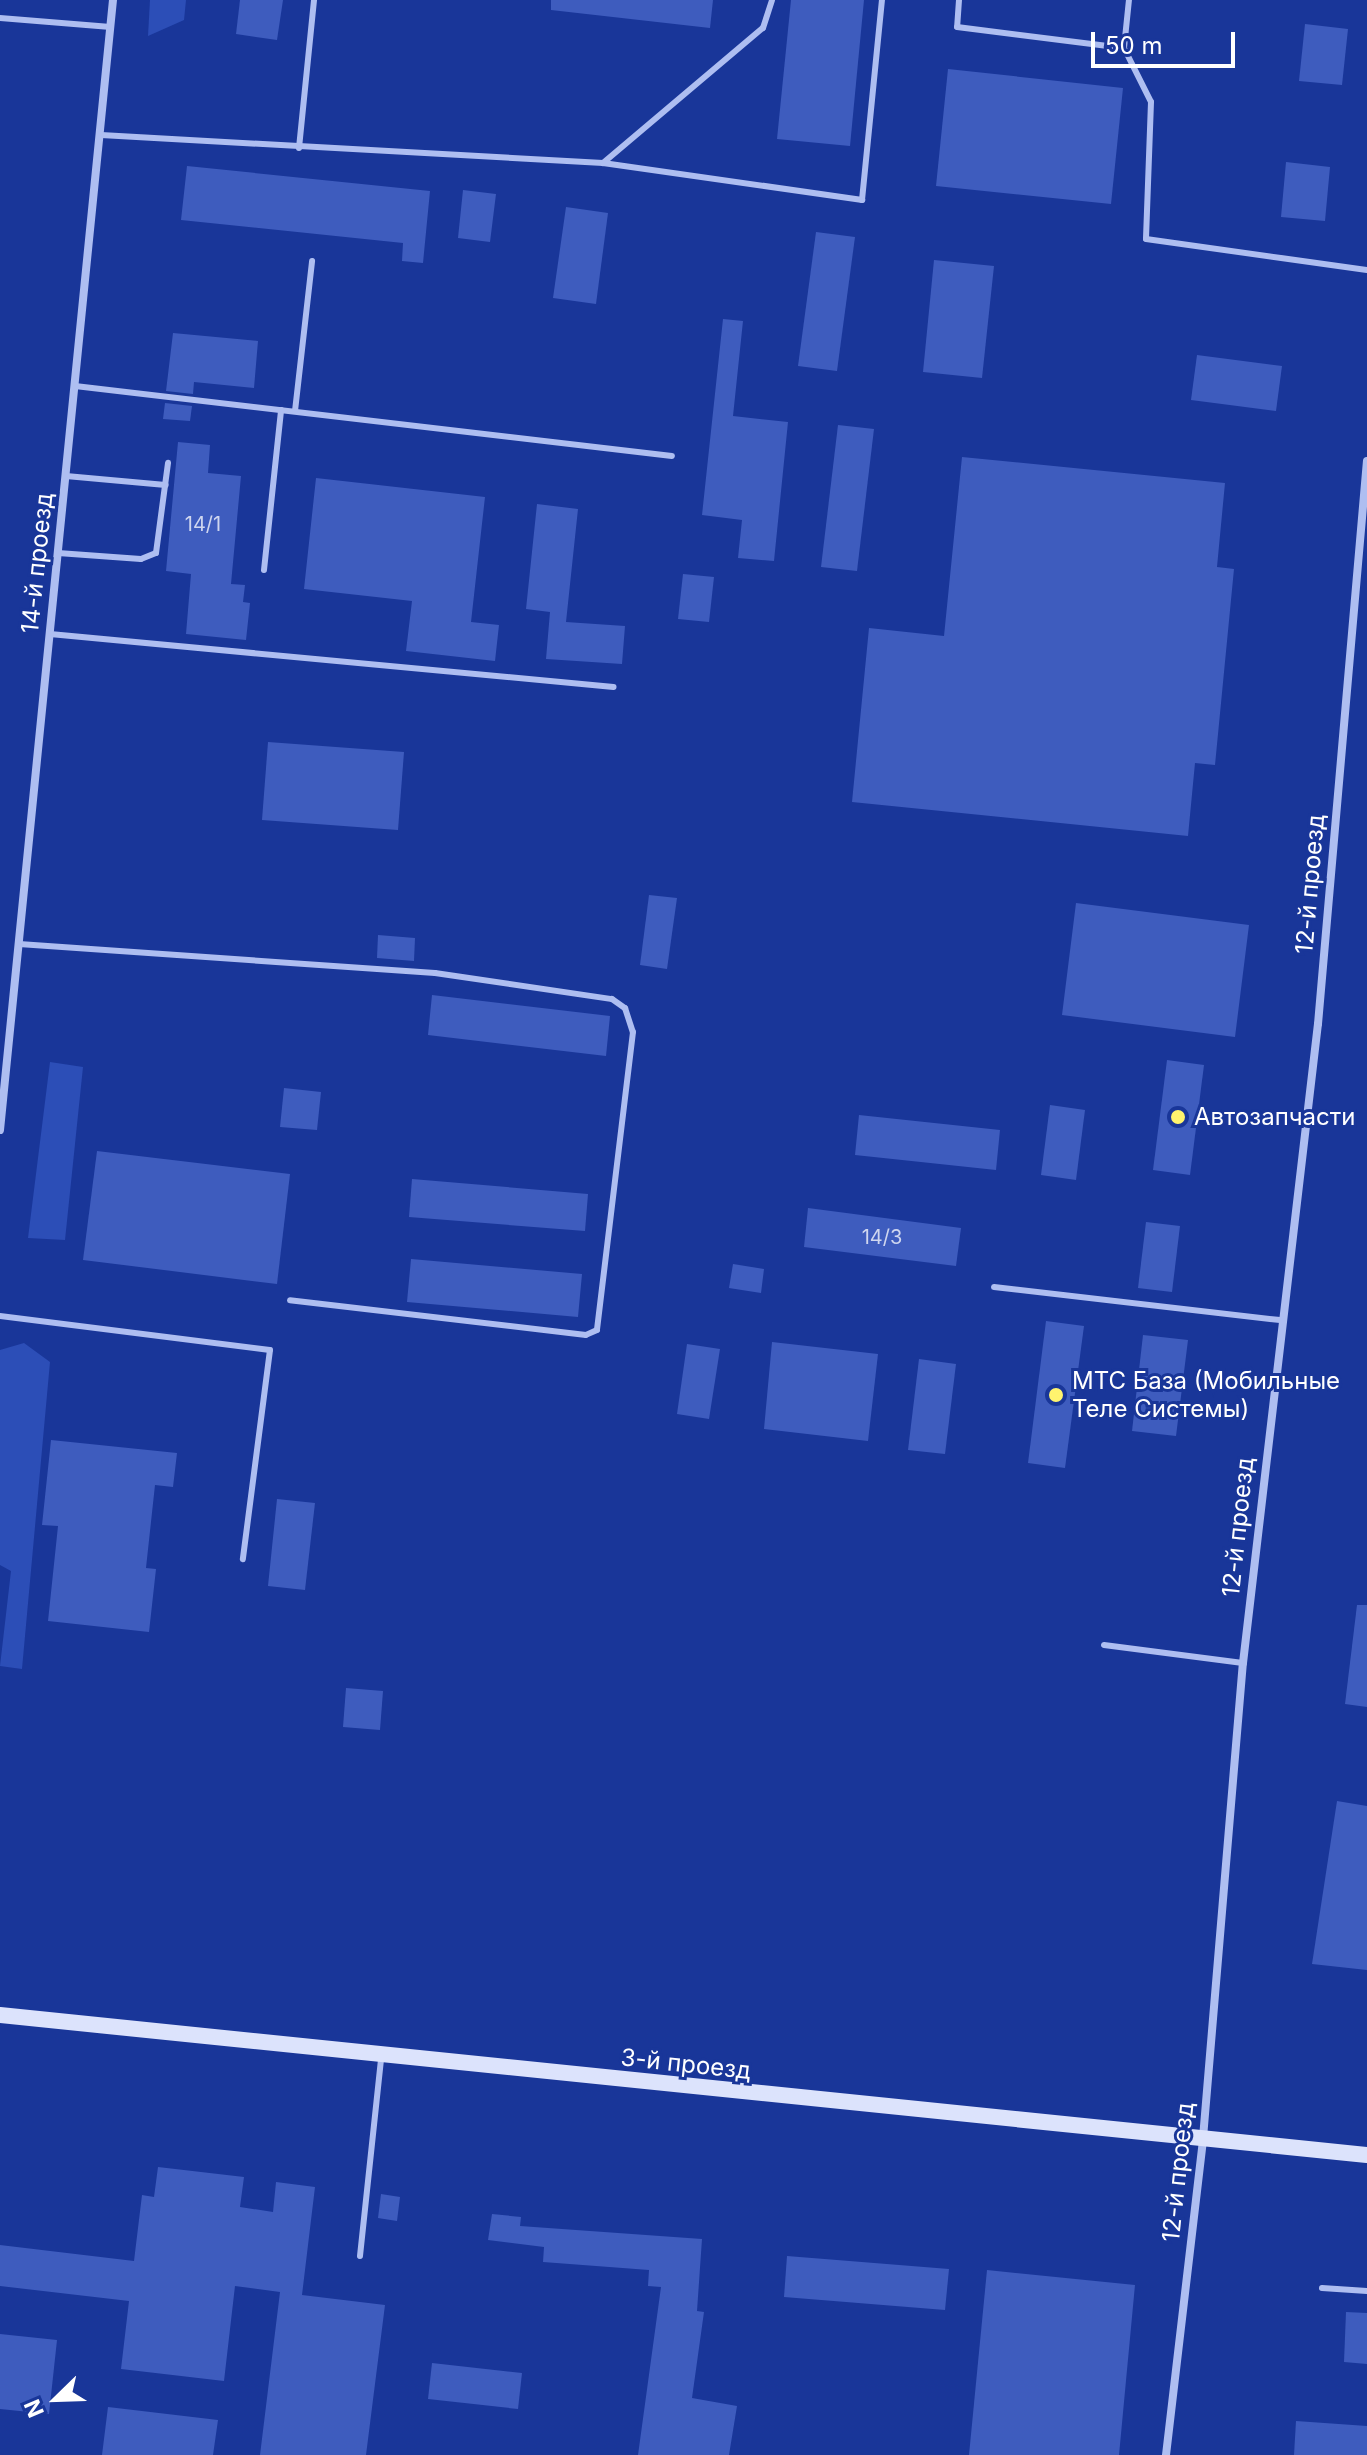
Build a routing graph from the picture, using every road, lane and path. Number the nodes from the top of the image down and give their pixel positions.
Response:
1 (113, 0) edge
2 (314, 0) edge
3 (772, 0) edge
4 (882, 0) edge
5 (959, 0) edge
6 (1129, 0) edge
7 (0, 18) edge
8 (111, 27) junction
9 (1124, 48) junction
10 (101, 135) junction
11 (299, 148) junction
12 (603, 163) junction
13 (312, 261) dead end
14 (1367, 270) edge
15 (75, 386) junction
16 (281, 410) junction
17 (295, 411) junction
18 (672, 456) dead end
19 (1367, 461) edge
20 (168, 463) dead end
21 (66, 476) junction
22 (166, 485) junction
23 (58, 553) junction
24 (264, 570) dead end
25 (50, 634) junction
26 (614, 687) dead end
27 (19, 944) junction
28 (0, 1130) edge
29 (994, 1287) dead end
30 (290, 1300) dead end
31 (0, 1316) edge
32 (1280, 1320) junction
33 (243, 1559) dead end
34 (1104, 1645) dead end
35 (1243, 1663) junction
36 (0, 2015) edge
37 (381, 2058) junction
38 (1203, 2138) junction
39 (1367, 2155) edge
40 (360, 2256) dead end
41 (1322, 2288) dead end
42 (1367, 2291) edge
43 (1166, 2455) edge

1 - 8 street, 14-й проезд
2 - 11 lane
3 - 12 lane
4 - 12 lane
5 - 9 lane
6 - 9 lane
7 - 8 lane
8 - 10 street, 14-й проезд
9 - 14 lane
10 - 11 lane
10 - 15 street, 14-й проезд
11 - 12 lane
13 - 17 lane
15 - 16 lane
15 - 21 street, 14-й проезд
16 - 17 lane
16 - 24 lane
17 - 18 lane
19 - 32 street, 12-й проезд
20 - 22 lane
21 - 22 lane
21 - 23 street, 14-й проезд
22 - 23 lane
23 - 25 street, 14-й проезд
25 - 26 lane
25 - 27 street, 14-й проезд
27 - 28 street, 14-й проезд
27 - 30 lane
29 - 32 lane
31 - 33 lane
32 - 35 street, 12-й проезд
34 - 35 lane
35 - 38 street, 12-й проезд
36 - 37 street, 3-й проезд
37 - 38 street, 3-й проезд
37 - 40 lane
38 - 39 street, 3-й проезд
38 - 43 street, 12-й проезд
41 - 42 lane

